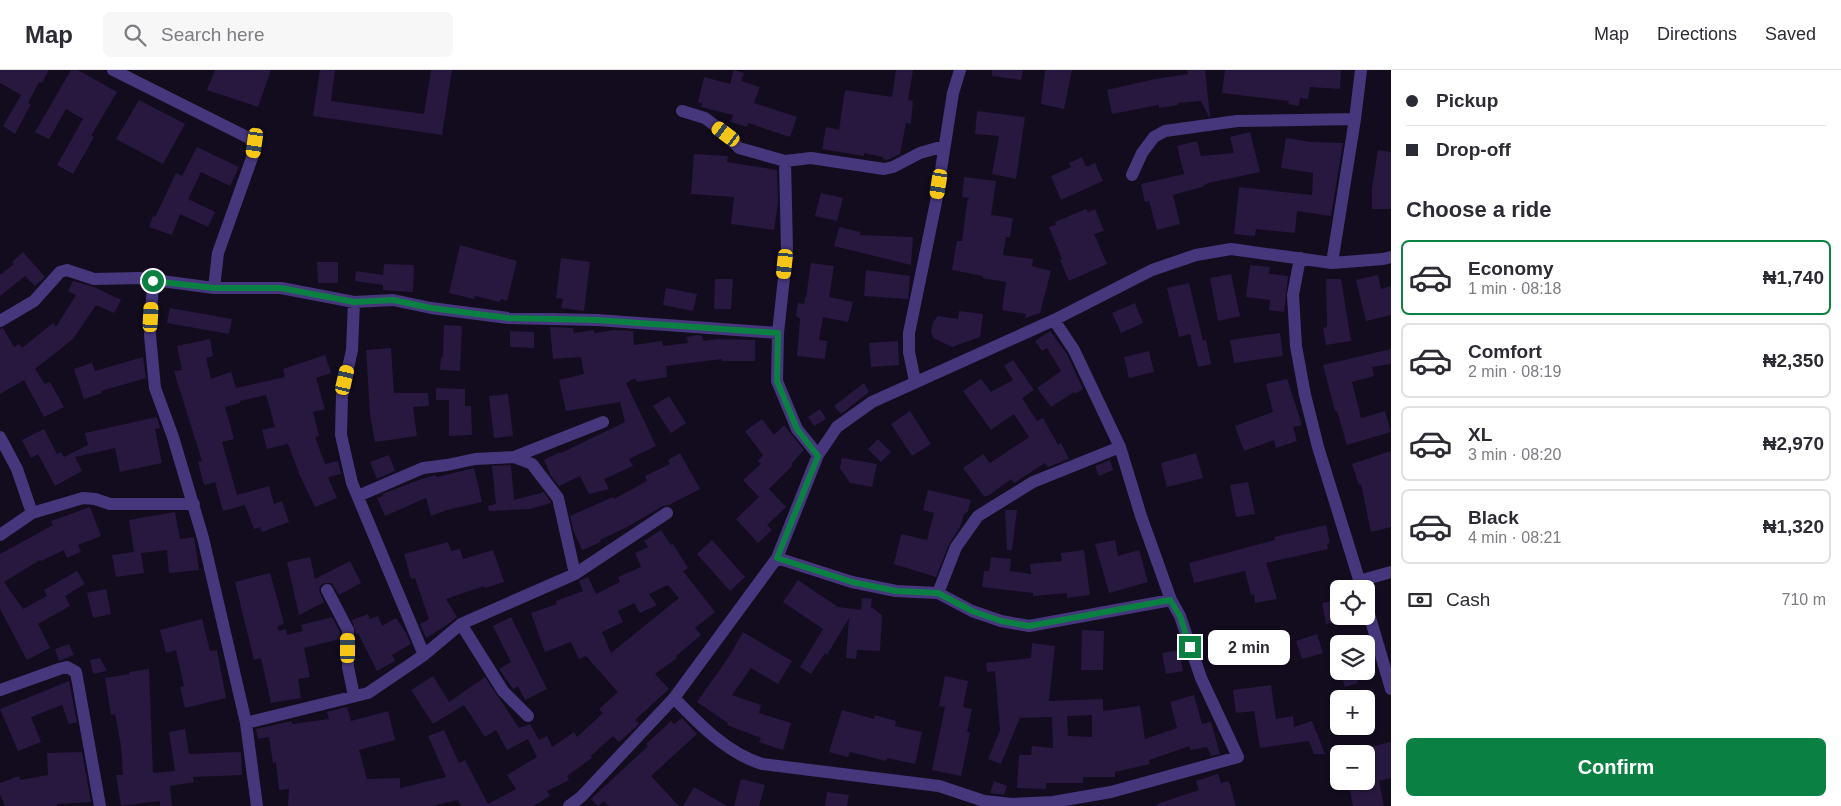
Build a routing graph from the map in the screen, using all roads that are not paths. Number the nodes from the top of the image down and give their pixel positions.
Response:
1 (113, 70) edge
2 (960, 70) edge
3 (1361, 70) edge
4 (682, 111) dead end
5 (1355, 119) junction
6 (944, 146) junction
7 (785, 161) junction
8 (1132, 175) dead end
9 (1391, 257) edge
10 (1300, 258) junction
11 (1332, 262) junction
12 (153, 281) junction
13 (214, 288) junction
14 (354, 302) junction
15 (1054, 320) junction
16 (0, 321) edge
17 (778, 333) junction
18 (915, 381) junction
19 (603, 422) dead end
20 (0, 437) edge
21 (1120, 447) junction
22 (818, 456) junction
23 (514, 457) junction
24 (358, 496) junction
25 (194, 504) junction
26 (32, 513) junction
27 (668, 513) dead end
28 (0, 535) edge
29 (777, 558) junction
30 (1391, 572) edge
31 (575, 574) junction
32 (1359, 580) edge
33 (1373, 580) edge
34 (327, 590) dead end
35 (938, 593) junction
36 (1170, 600) junction
37 (462, 624) junction
38 (1372, 625) edge
39 (424, 655) junction
40 (1391, 689) edge
41 (0, 690) edge
42 (354, 696) junction
43 (674, 698) junction
44 (528, 716) dead end
45 (246, 723) junction
46 (584, 802) edge
47 (100, 806) edge
48 (257, 806) edge
49 (568, 806) edge

1 - 13 street
2 - 6 street
3 - 5 street
4 - 7 street
5 - 8 street
5 - 11 street
6 - 7 street
6 - 18 street
7 - 17 street
9 - 11 street
10 - 11 street
10 - 15 street
10 - 32 street
12 - 13 street
12 - 16 street
12 - 25 street
13 - 14 street
14 - 17 street
14 - 24 street
15 - 18 street
15 - 21 street
17 - 22 street
18 - 22 street
19 - 23 street
20 - 26 street
21 - 35 street
21 - 36 street
22 - 29 street
23 - 24 street
23 - 31 street
24 - 39 street
25 - 26 street
25 - 45 street
26 - 28 street
27 - 31 street
29 - 35 street
29 - 43 street
30 - 33 street
31 - 37 street
34 - 42 street
35 - 36 street
36 - 43 street
37 - 39 street
37 - 44 street
38 - 40 street
39 - 42 street
41 - 47 street
42 - 45 street
43 - 46 street
45 - 48 street
46 - 49 street

